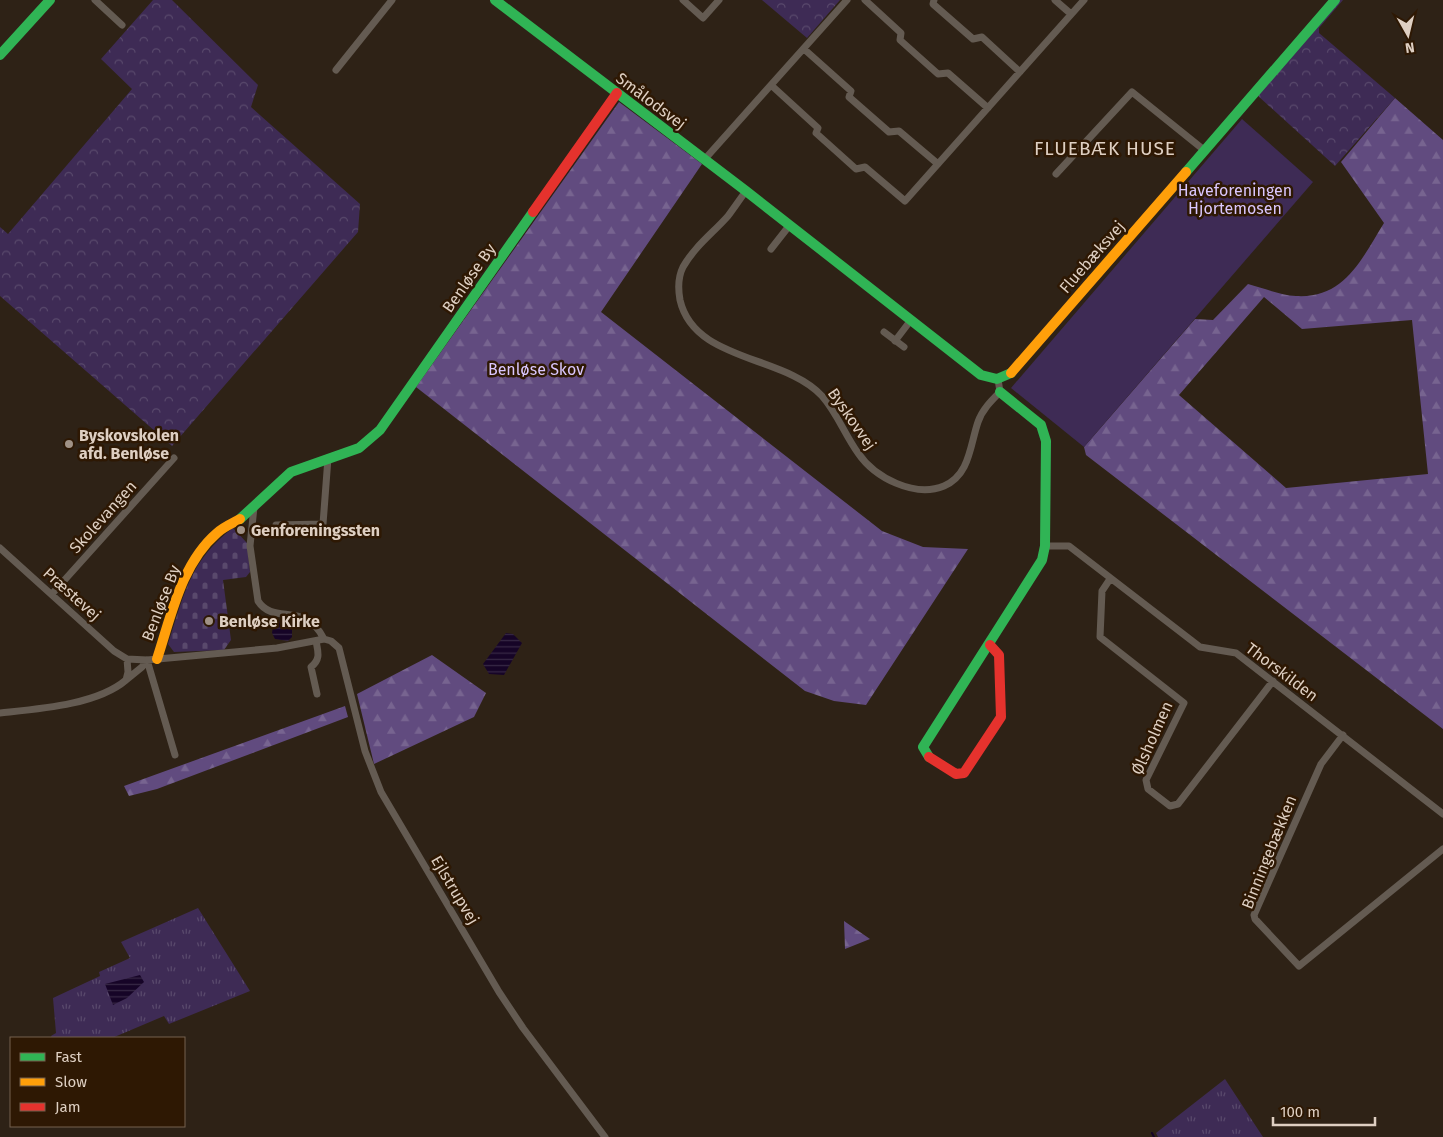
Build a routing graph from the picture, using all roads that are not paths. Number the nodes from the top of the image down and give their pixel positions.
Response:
1 (50, 0) edge
2 (95, 0) edge
3 (392, 0) edge
4 (495, 0) edge
5 (683, 0) edge
6 (719, 0) edge
7 (848, 0) edge
8 (865, 0) edge
9 (934, 0) edge
10 (1055, 0) edge
11 (1084, 0) edge
12 (1334, 0) edge
13 (1071, 14) junction
14 (122, 25) dead end
15 (804, 49) junction
16 (0, 55) edge
17 (336, 70) dead end
18 (1020, 72) junction
19 (771, 85) junction
20 (617, 94) junction
21 (988, 108) junction
22 (1204, 150) junction
23 (704, 160) junction
24 (938, 164) junction
25 (1056, 174) dead end
26 (746, 191) junction
27 (789, 226) junction
28 (771, 249) dead end
29 (911, 320) junction
30 (884, 332) dead end
31 (895, 341) junction
32 (904, 347) dead end
33 (998, 379) junction
34 (1000, 392) junction
35 (174, 458) dead end
36 (328, 458) junction
37 (254, 506) junction
38 (240, 518) junction
39 (250, 524) junction
40 (276, 525) dead end
41 (1045, 546) junction
42 (0, 548) edge
43 (1110, 579) junction
44 (52, 594) junction
45 (324, 639) junction
46 (316, 641) junction
47 (990, 645) junction
48 (127, 659) junction
49 (152, 660) junction
50 (126, 680) junction
51 (1273, 681) junction
52 (316, 694) dead end
53 (0, 713) edge
54 (1343, 735) junction
55 (176, 755) dead end
56 (1443, 814) edge
57 (1443, 849) edge
58 (605, 1137) edge

1 - 16 street
2 - 14 street
3 - 17 street
4 - 20 street, Smålodsvej
5 - 6 street
7 - 15 street
8 - 21 street
9 - 18 street
10 - 13 street
11 - 13 street
12 - 22 street, Fluebæksvej
13 - 18 street
15 - 19 street
15 - 24 street
18 - 21 street
19 - 23 street
19 - 24 street
20 - 23 street, Smålodsvej
20 - 36 street, Benløse By
21 - 24 street
22 - 25 street
22 - 33 street, Fluebæksvej
23 - 26 street, Smålodsvej
26 - 27 street, Smålodsvej
26 - 34 street, Byskovvej
27 - 28 street
27 - 29 street, Smålodsvej
29 - 31 street
29 - 33 street, Smålodsvej
30 - 31 street
31 - 32 street
33 - 34 street
34 - 41 street
35 - 44 street, Skolevangen
36 - 37 street, Benløse By
36 - 40 street
37 - 38 street, Benløse By
37 - 39 street
38 - 39 street
38 - 49 street, Benløse By
39 - 45 street
41 - 43 street, Thorskilden
41 - 47 street
42 - 44 street, Præstevej
43 - 51 street, Thorskilden
43 - 51 street, Ølsholmen
44 - 48 street, Præstevej
45 - 46 street, Benløse By
45 - 58 street, Ejlstrupvej
46 - 49 street, Benløse By
46 - 52 street
47 - 47 street
48 - 49 street, Benløse By
48 - 50 street
49 - 50 street, Benløse By
49 - 55 street, Benløse By
50 - 53 street, Benløse By
51 - 54 street, Thorskilden
54 - 56 street, Thorskilden
54 - 57 street, Binningebækken

